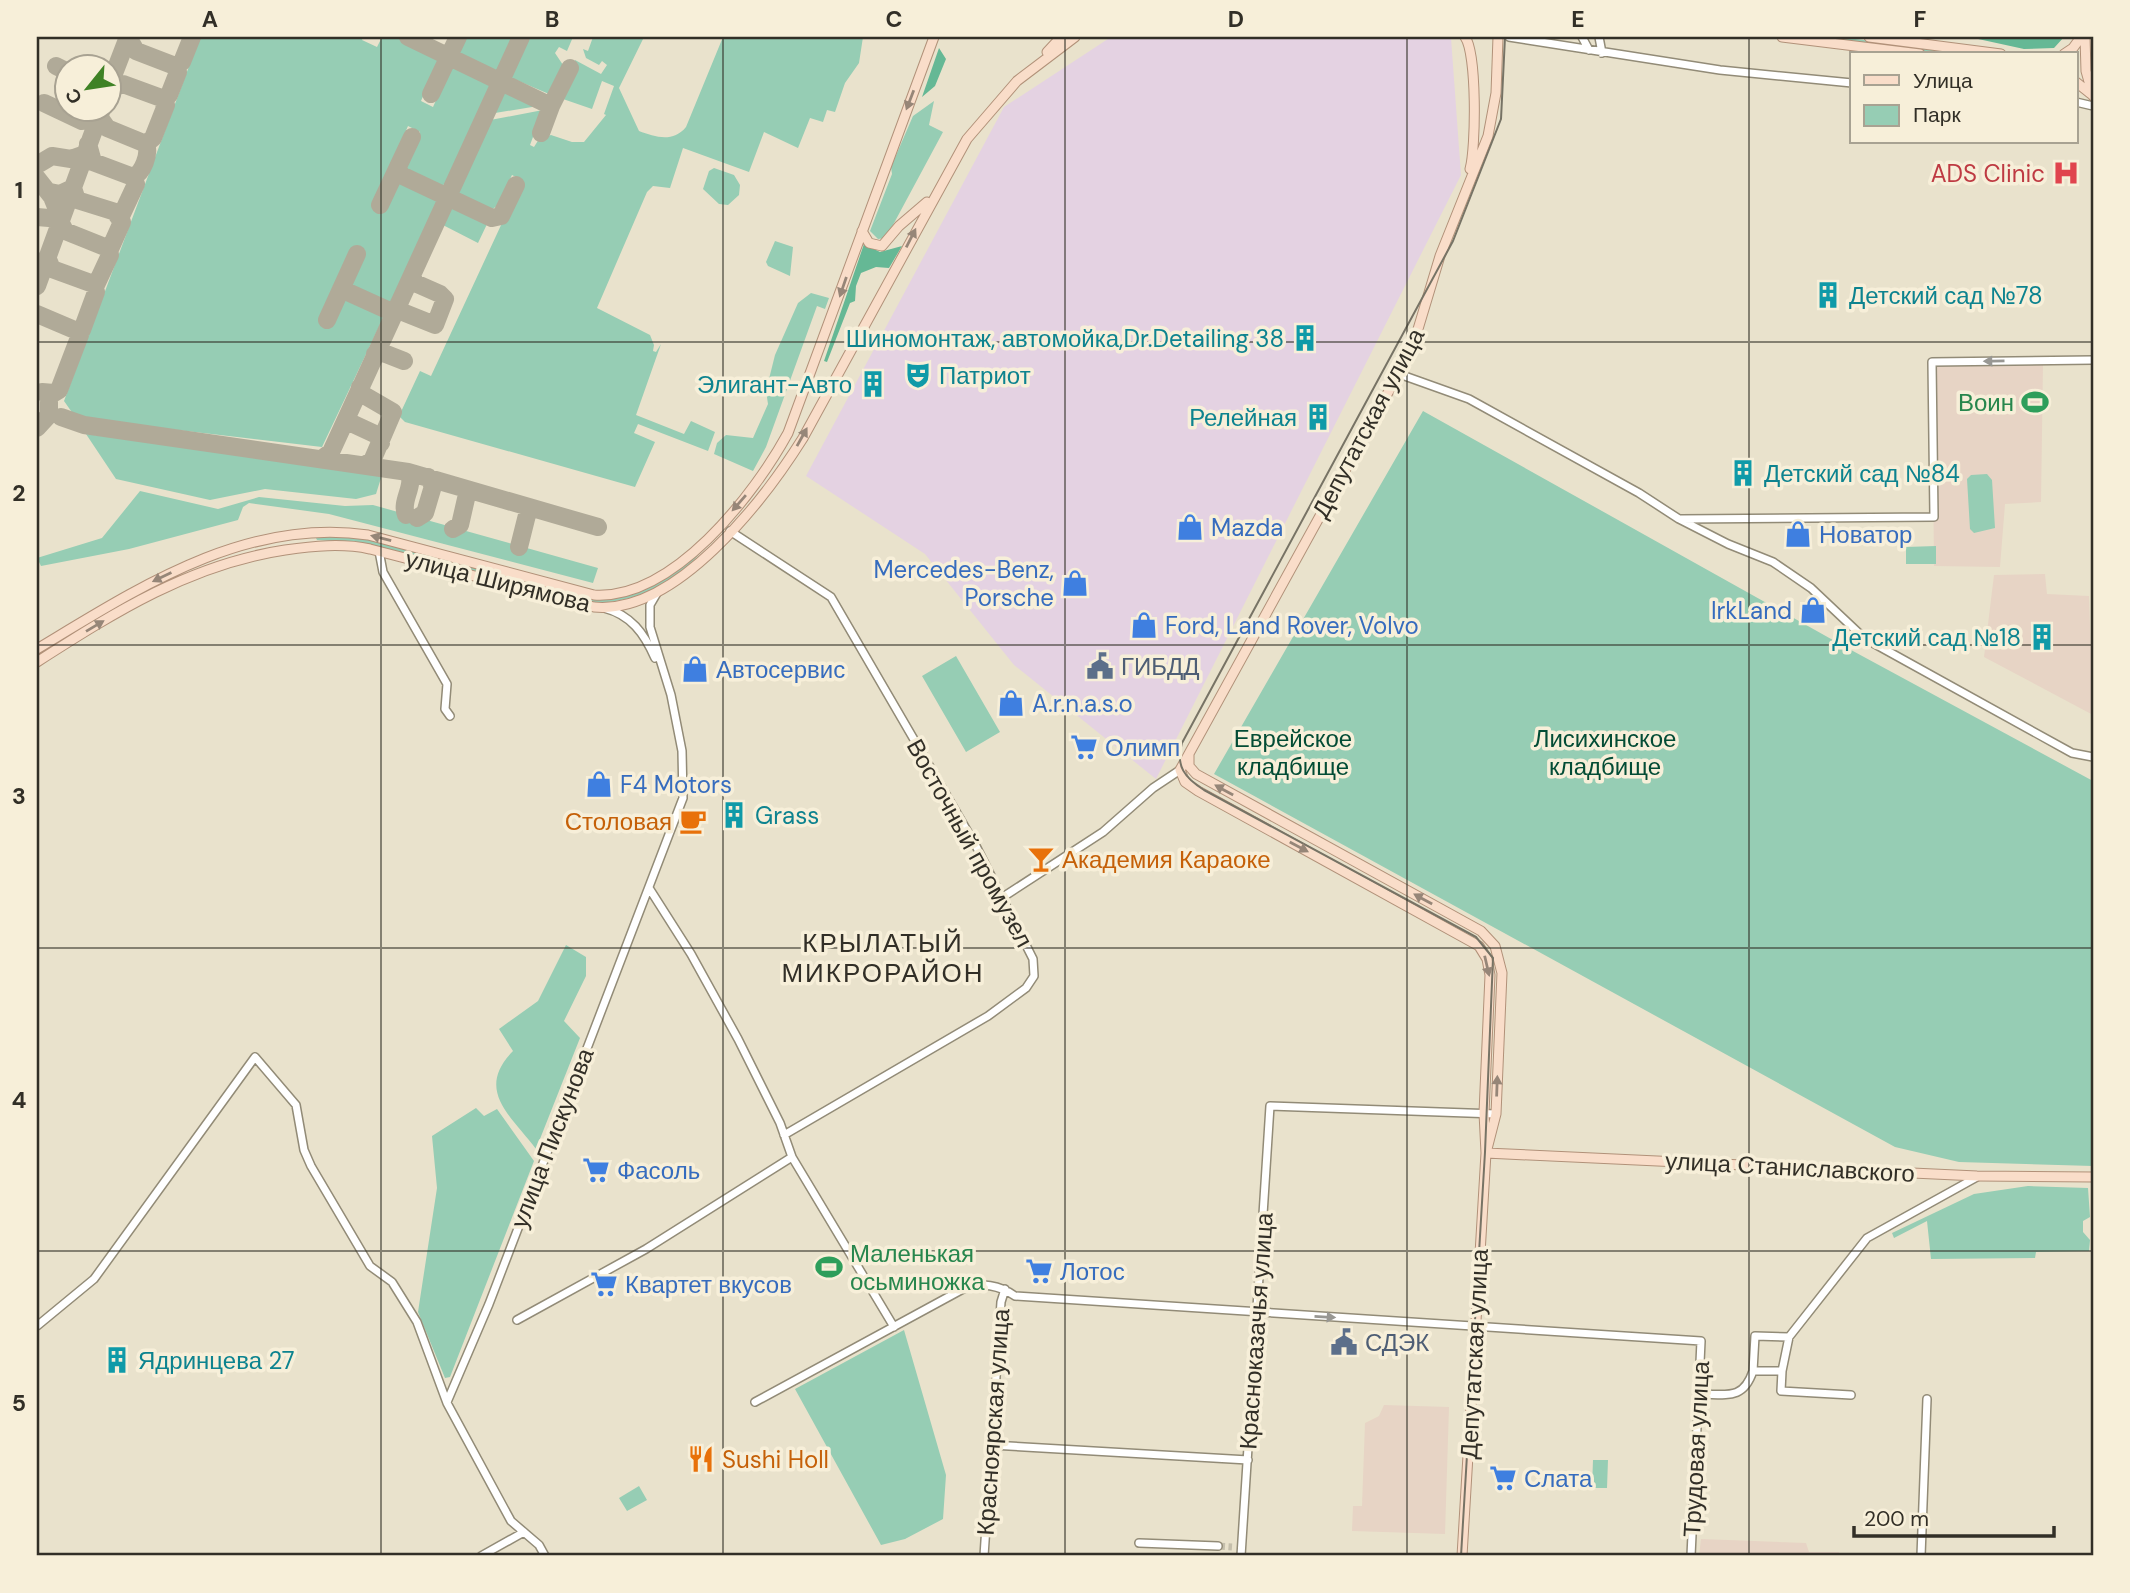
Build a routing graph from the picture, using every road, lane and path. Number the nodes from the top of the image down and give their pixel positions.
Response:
1 (934, 37) edge
2 (1060, 37) edge
3 (1075, 37) edge
4 (1465, 37) edge
5 (1499, 37) edge
6 (1509, 37) edge
7 (1582, 37) edge
8 (1599, 37) edge
9 (1782, 37) edge
10 (1869, 37) edge
11 (2083, 37) edge
12 (1589, 50) junction
13 (1602, 52) junction
14 (1904, 52) edge
15 (1985, 52) edge
16 (2067, 52) edge
17 (1034, 66) junction
18 (1850, 83) edge
19 (2078, 84) edge
20 (1496, 93) junction
21 (2093, 97) edge
22 (1473, 101) junction
23 (932, 198) junction
24 (1460, 203) junction
25 (862, 231) junction
26 (2093, 360) edge
27 (1399, 373) junction
28 (1679, 519) junction
29 (730, 530) junction
30 (316, 531) junction
31 (258, 542) junction
32 (319, 546) junction
33 (379, 551) junction
34 (265, 553) junction
35 (657, 593) junction
36 (603, 608) junction
37 (37, 649) edge
38 (37, 662) edge
39 (671, 695) junction
40 (450, 716) dead end
41 (1189, 752) junction
42 (2093, 757) edge
43 (1180, 770) junction
44 (649, 888) junction
45 (1003, 897) junction
46 (1484, 1113) junction
47 (1496, 1114) junction
48 (784, 1135) junction
49 (1486, 1153) junction
50 (792, 1157) junction
51 (1978, 1176) junction
52 (2093, 1177) edge
53 (1005, 1289) junction
54 (1257, 1314) junction
55 (517, 1320) dead end
56 (1476, 1325) junction
57 (37, 1326) edge
58 (894, 1327) junction
59 (1789, 1337) junction
60 (1753, 1371) junction
61 (1782, 1371) junction
62 (1699, 1394) junction
63 (1851, 1395) dead end
64 (1927, 1399) dead end
65 (755, 1402) dead end
66 (447, 1403) junction
67 (991, 1445) junction
68 (1248, 1460) junction
69 (524, 1532) junction
70 (1139, 1543) dead end
71 (1218, 1546) tunnel mouth
72 (1232, 1547) tunnel mouth
73 (1242, 1552) edge
74 (481, 1556) edge
75 (545, 1556) edge
76 (984, 1556) edge
77 (1462, 1556) edge
78 (1692, 1556) edge
79 (1921, 1556) edge

1 -> 25 main road, улица Ширямова
2 - 17 main road
3 - 17 main road, улица Ширямова
4 - 22 main road
5 - 20 main road, Депутатская улица
6 - 12 street
7 - 12 street
8 - 13 street
9 - 14 main road
10 - 15 main road
11 - 16 main road
11 - 21 main road
12 - 13 street
13 - 18 street
17 - 23 main road, улица Ширямова
19 - 21 main road
20 - 22 main road
20 - 24 main road, Депутатская улица
22 - 24 main road
23 - 25 main road
29 -> 23 main road, улица Ширямова
24 - 27 main road, Депутатская улица
25 -> 30 main road, улица Ширямова
26 -> 28 street
27 - 28 street
27 - 41 main road, Депутатская улица
28 - 42 street
29 - 35 main road, улица Ширямова
29 - 45 street, Восточный промузел
30 - 31 main road, улица Ширямова
30 - 32 main road
31 - 34 main road
31 -> 37 main road, улица Ширямова
32 - 33 main road, улица Ширямова
32 - 34 main road, улица Ширямова
33 - 36 main road, улица Ширямова
33 - 40 street
38 -> 34 main road, улица Ширямова
35 - 36 main road, улица Ширямова
35 - 39 street, улица Пискунова
36 - 39 street, улица Пискунова
39 - 44 street, улица Пискунова
41 - 43 main road
47 -> 41 main road, Депутатская улица
43 - 45 street
43 -> 46 main road, Депутатская улица
44 - 48 street
44 - 66 street, улица Пискунова
45 - 48 street, Восточный промузел
46 - 47 street
46 - 49 main road, Депутатская улица
46 - 54 street, Красноказачья улица
47 - 49 main road, Депутатская улица
48 - 50 street
49 - 51 main road, улица Станиславского
49 - 56 main road, Депутатская улица
50 - 55 street
50 - 58 street
51 - 52 main road, улица Станиславского
51 - 59 street
53 - 54 street
53 - 58 street
53 - 67 street, Красноярская улица
54 -> 56 street
54 - 68 street, Красноказачья улица
56 - 62 street, Трудовая улица
56 - 77 main road, Депутатская улица
57 - 66 street
58 - 65 street
59 - 60 street
59 - 61 street
60 - 61 street
60 - 62 street
61 - 63 street
62 - 78 street, Трудовая улица
64 - 79 street
66 - 69 street
67 - 68 street
67 - 76 street, Красноярская улица
68 - 73 street, Красноказачья улица
69 - 74 street
69 - 75 street
70 - 71 street
72 - 73 street

